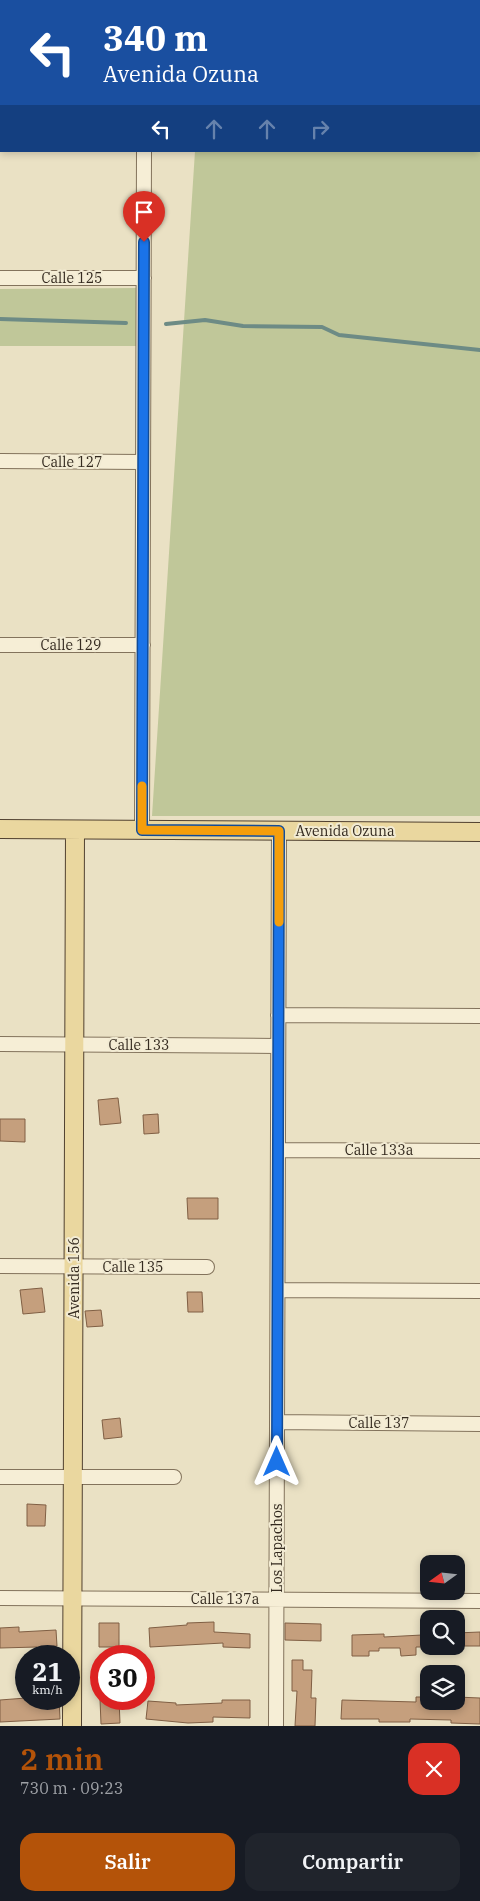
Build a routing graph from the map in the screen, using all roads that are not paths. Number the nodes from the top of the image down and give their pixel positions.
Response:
1 (144, 152) edge
2 (0, 278) edge
3 (144, 278) junction
4 (0, 462) edge
5 (143, 462) junction
6 (0, 645) edge
7 (143, 645) junction
8 (0, 829) edge
9 (75, 830) junction
10 (142, 830) junction
11 (279, 831) junction
12 (480, 832) edge
13 (278, 1014) junction
14 (480, 1016) edge
15 (0, 1044) edge
16 (74, 1045) junction
17 (278, 1046) junction
18 (278, 1150) junction
19 (480, 1151) edge
20 (0, 1266) edge
21 (74, 1266) junction
22 (207, 1267) dead end
23 (278, 1290) junction
24 (480, 1291) edge
25 (277, 1422) junction
26 (480, 1424) edge
27 (73, 1476) junction
28 (0, 1477) edge
29 (174, 1477) dead end
30 (0, 1598) edge
31 (73, 1598) junction
32 (276, 1600) junction
33 (480, 1601) edge
34 (72, 1726) edge
35 (276, 1726) edge

1 - 3 street
2 - 3 street, Calle 125
3 - 5 street
4 - 5 street, Calle 127
5 - 7 street
6 - 7 street, Calle 129
7 - 10 street
8 - 9 main road, Avenida Ozuna
9 - 10 main road, Avenida Ozuna
9 - 16 main road, Avenida 156
10 - 11 main road, Avenida Ozuna
11 - 12 main road, Avenida Ozuna
11 - 13 street, Los Lapachos
13 - 14 street
13 - 17 street, Los Lapachos
15 - 16 street, Calle 133
16 - 17 street, Calle 133
16 - 21 main road, Avenida 156
17 - 18 street, Los Lapachos
18 - 19 street, Calle 133a
18 - 23 street, Los Lapachos
20 - 21 street, Calle 135
21 - 22 street, Calle 135
21 - 27 main road, Avenida 156
23 - 24 street
23 - 25 street, Los Lapachos
25 - 26 street, Calle 137
25 - 32 street, Los Lapachos
27 - 28 street
27 - 29 street
27 - 31 main road, Avenida 156
30 - 31 street, Calle 137a
31 - 32 street, Calle 137a
31 - 34 main road, Avenida 156
32 - 33 street, Calle 137a
32 - 35 street, Los Lapachos

